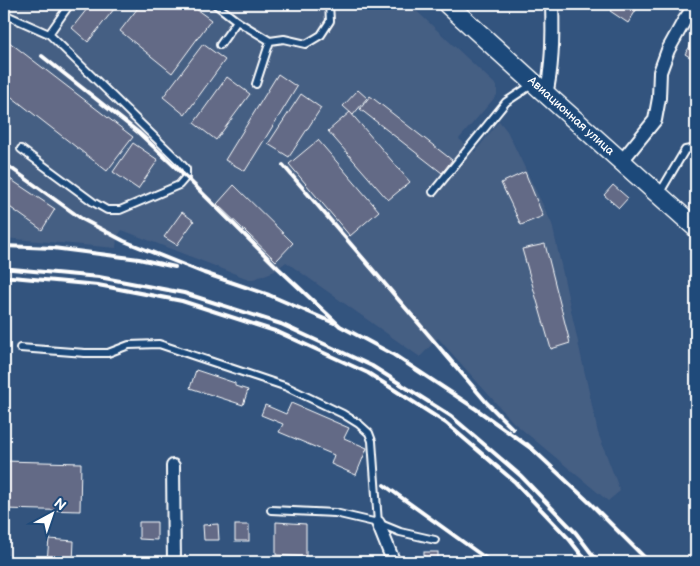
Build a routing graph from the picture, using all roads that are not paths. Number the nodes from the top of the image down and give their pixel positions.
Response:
1 (70, 4) edge
2 (215, 4) edge
3 (329, 4) edge
4 (447, 4) edge
5 (552, 4) edge
6 (696, 4) edge
7 (4, 14) edge
8 (237, 21) junction
9 (49, 34) junction
10 (270, 41) junction
11 (220, 45) dead end
12 (256, 84) dead end
13 (540, 89) junction
14 (696, 148) edge
15 (21, 149) dead end
16 (621, 162) junction
17 (432, 192) dead end
18 (659, 195) junction
19 (696, 228) edge
20 (20, 348) dead end
21 (172, 466) dead end
22 (271, 510) dead end
23 (378, 524) junction
24 (435, 540) dead end
25 (174, 562) edge
26 (393, 562) edge

1 - 9 lane
2 - 8 lane
3 - 10 lane
4 - 13 main road, Авиационная улица
5 - 13 street
6 - 16 street
7 - 9 lane
8 - 10 lane
8 - 11 lane
9 - 15 lane
10 - 12 lane
13 - 16 main road, Авиационная улица
13 - 17 lane
14 - 18 lane
16 - 18 main road, Авиационная улица
18 - 19 main road, Авиационная улица
20 - 23 lane
21 - 25 street
22 - 23 lane
23 - 24 lane
23 - 26 street

